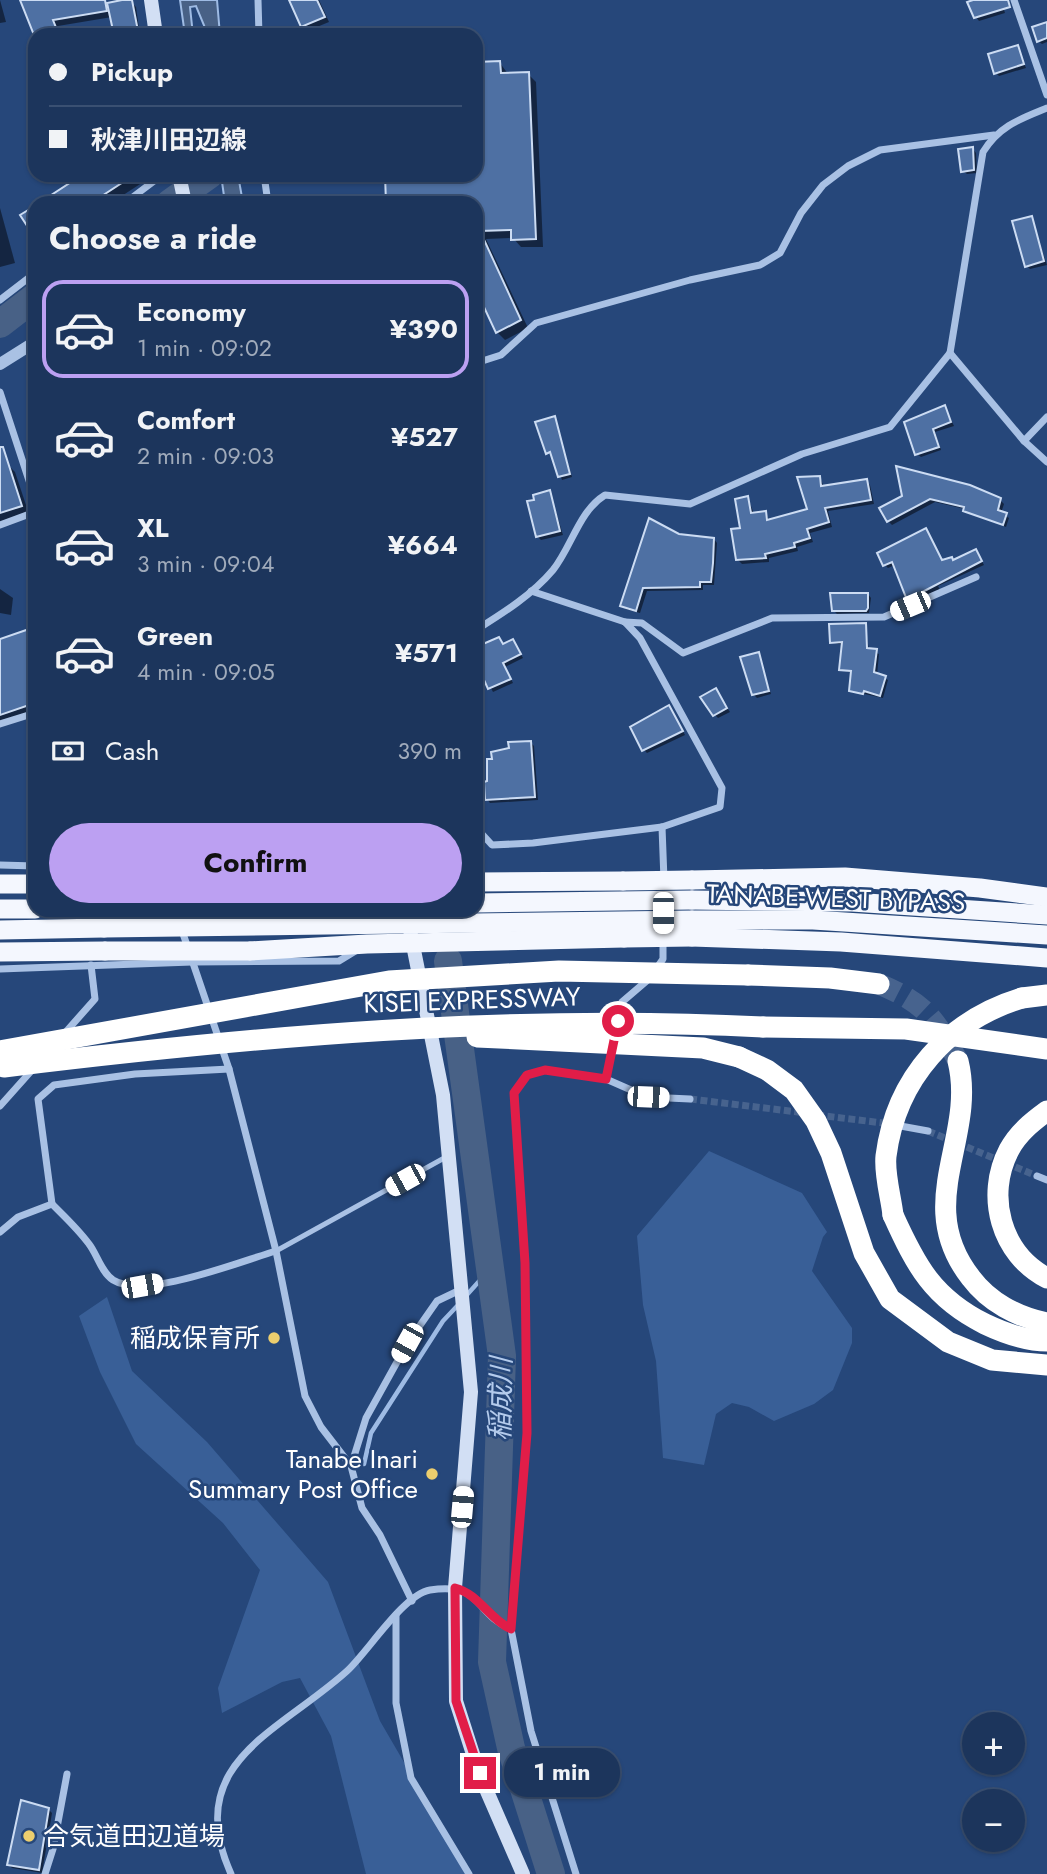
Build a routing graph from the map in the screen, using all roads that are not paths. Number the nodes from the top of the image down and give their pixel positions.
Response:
1 (151, 0) edge
2 (258, 0) edge
3 (1014, 0) edge
4 (155, 28) edge
5 (259, 28) edge
6 (1047, 95) edge
7 (1047, 108) edge
8 (994, 135) junction
9 (153, 182) edge
10 (134, 196) edge
11 (28, 278) edge
12 (0, 300) edge
13 (28, 346) edge
14 (950, 353) junction
15 (483, 361) edge
16 (0, 364) edge
17 (0, 392) edge
18 (1047, 417) edge
19 (1024, 440) junction
20 (1047, 462) edge
21 (28, 478) edge
22 (28, 514) edge
23 (0, 524) edge
24 (976, 577) dead end
25 (531, 591) junction
26 (625, 622) junction
27 (483, 625) edge
28 (28, 715) edge
29 (0, 724) edge
30 (662, 827) junction
31 (483, 835) edge
32 (0, 865) edge
33 (28, 866) edge
34 (483, 882) edge
35 (0, 884) edge
36 (28, 884) edge
37 (1047, 897) edge
38 (483, 904) edge
39 (0, 909) edge
40 (28, 909) edge
41 (1047, 915) edge
42 (176, 917) edge
43 (692, 919) junction
44 (410, 925) edge
45 (0, 930) edge
46 (1047, 935) edge
47 (367, 944) junction
48 (0, 952) edge
49 (98, 958) junction
50 (1047, 958) edge
51 (192, 962) junction
52 (0, 969) edge
53 (879, 985) tunnel mouth
54 (1047, 995) edge
55 (617, 1027) dead end
56 (417, 1029) junction
57 (614, 1040) dead end
58 (1047, 1049) edge
59 (958, 1061) tunnel mouth
60 (1, 1062) edge
61 (229, 1069) junction
62 (606, 1079) junction
63 (690, 1099) tunnel mouth
64 (0, 1106) edge
65 (1047, 1111) edge
66 (883, 1123) tunnel mouth
67 (928, 1131) tunnel mouth
68 (448, 1156) junction
69 (1037, 1176) tunnel mouth
70 (1047, 1180) edge
71 (52, 1205) junction
72 (0, 1232) edge
73 (276, 1251) junction
74 (1047, 1278) edge
75 (460, 1290) junction
76 (1047, 1323) edge
77 (1047, 1341) edge
78 (1047, 1365) edge
79 (351, 1466) junction
80 (461, 1589) junction
81 (412, 1601) junction
82 (396, 1614) junction
83 (511, 1629) junction
84 (67, 1774) dead end
85 (45, 1874) edge
86 (231, 1874) edge
87 (469, 1874) edge
88 (523, 1874) edge
89 (576, 1874) edge

1 - 4 main road
2 - 5 street
3 - 6 street
7 - 8 street
8 - 14 street
8 - 15 street
9 - 10 street
11 - 12 street
13 - 16 street
14 - 19 street
14 - 25 street
17 - 21 street
18 - 19 street
19 - 20 street
22 - 23 street
24 - 26 street
25 - 26 street
25 - 27 street
26 - 30 street
28 - 29 street
30 - 31 street
30 - 55 street
32 - 33 street
34 - 37 highway, bridge
35 - 36 highway
38 - 43 highway, TANABE-WEST BYPASS, bridge
39 - 40 highway
41 - 43 highway, TANABE-WEST BYPASS
42 - 51 street
43 - 44 highway, TANABE-WEST BYPASS, bridge
43 - 44 highway, bridge
43 - 46 highway, TANABE-WEST BYPASS
43 - 50 highway
44 - 45 highway, bridge
44 - 47 highway
44 - 68 main road
47 - 49 highway, bridge
47 - 51 street
48 - 49 highway
49 - 51 street
49 - 52 street
49 - 64 street
51 - 61 street
53 - 60 highway, bridge
54 - 77 highway, bridge
56 - 58 highway, KISEI EXPRESSWAY, bridge
56 - 60 highway, KISEI EXPRESSWAY, bridge
56 - 78 highway, bridge
57 - 62 street
59 - 76 highway
61 - 71 street
61 - 73 street
62 - 63 street
62 - 83 street
65 - 74 highway
66 - 67 street
68 - 73 lane
68 - 75 main road
69 - 70 street
71 - 72 street
71 - 73 street
73 - 79 street
75 - 79 street
75 - 80 main road
79 - 81 street
80 - 81 street
80 - 83 street
80 - 88 main road
81 - 82 street
82 - 86 street
82 - 87 street
83 - 89 street
84 - 85 street

